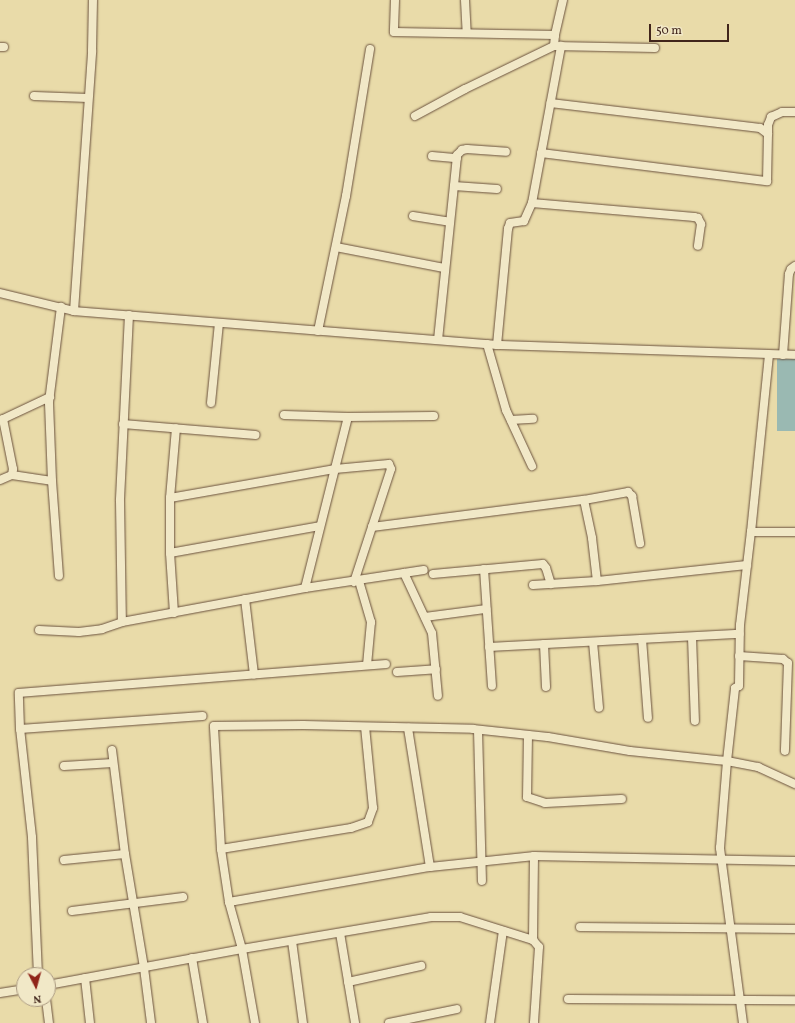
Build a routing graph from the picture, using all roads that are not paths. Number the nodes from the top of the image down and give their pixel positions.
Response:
1 (93, 0) edge
2 (395, 0) edge
3 (466, 0) edge
4 (563, 0) edge
5 (467, 33) junction
6 (555, 34) junction
7 (557, 46) junction
8 (655, 48) dead end
9 (370, 49) dead end
10 (34, 96) dead end
11 (88, 98) junction
12 (550, 103) junction
13 (795, 112) edge
14 (415, 116) dead end
15 (768, 134) junction
16 (506, 152) dead end
17 (541, 153) junction
18 (432, 156) dead end
19 (457, 158) junction
20 (454, 186) junction
21 (497, 189) dead end
22 (532, 203) junction
23 (412, 216) dead end
24 (450, 222) junction
25 (698, 246) dead end
26 (336, 247) junction
27 (795, 266) edge
28 (444, 268) junction
29 (0, 292) edge
30 (61, 308) junction
31 (74, 311) junction
32 (129, 315) junction
33 (219, 323) junction
34 (318, 331) junction
35 (438, 340) junction
36 (487, 344) junction
37 (497, 345) junction
38 (769, 355) junction
39 (783, 355) junction
40 (795, 355) edge
41 (50, 397) junction
42 (211, 403) dead end
43 (284, 415) dead end
44 (434, 416) dead end
45 (348, 418) junction
46 (533, 419) dead end
47 (511, 420) junction
48 (123, 424) junction
49 (176, 428) junction
50 (256, 435) dead end
51 (532, 466) dead end
52 (335, 469) junction
53 (12, 475) junction
54 (0, 480) edge
55 (52, 481) junction
56 (170, 498) junction
57 (584, 500) junction
58 (320, 526) junction
59 (372, 526) junction
60 (751, 532) junction
61 (795, 532) edge
62 (640, 543) dead end
63 (170, 553) junction
64 (747, 566) junction
65 (484, 569) junction
66 (424, 570) dead end
67 (404, 574) junction
68 (433, 574) dead end
69 (59, 576) dead end
70 (357, 581) junction
71 (597, 581) junction
72 (551, 584) junction
73 (532, 585) dead end
74 (306, 588) junction
75 (246, 599) junction
76 (486, 609) junction
77 (174, 613) junction
78 (425, 617) junction
79 (122, 622) junction
80 (39, 630) dead end
81 (740, 634) junction
82 (692, 637) junction
83 (642, 639) junction
84 (593, 642) junction
85 (544, 644) junction
86 (489, 647) junction
87 (739, 656) junction
88 (386, 664) dead end
89 (367, 665) junction
90 (436, 669) junction
91 (397, 672) dead end
92 (254, 674) junction
93 (492, 686) dead end
94 (546, 687) dead end
95 (438, 696) dead end
96 (599, 708) dead end
97 (203, 716) dead end
98 (648, 718) dead end
99 (695, 721) dead end
100 (365, 727) junction
101 (408, 728) junction
102 (20, 729) junction
103 (478, 730) junction
104 (528, 735) junction
105 (112, 750) dead end
106 (785, 751) dead end
107 (727, 761) junction
108 (113, 763) junction
109 (64, 766) dead end
110 (795, 784) edge
111 (622, 799) dead end
112 (221, 849) junction
113 (125, 854) junction
114 (534, 856) junction
115 (64, 860) dead end
116 (722, 860) junction
117 (481, 861) junction
118 (795, 861) edge
119 (430, 867) junction
120 (482, 881) dead end
121 (183, 897) dead end
122 (133, 902) junction
123 (229, 902) junction
124 (72, 910) dead end
125 (580, 927) dead end
126 (795, 929) edge
127 (732, 930) junction
128 (503, 931) junction
129 (340, 933) junction
130 (534, 940) junction
131 (292, 941) junction
132 (242, 949) junction
133 (192, 958) junction
134 (421, 966) dead end
135 (38, 967) edge
136 (144, 968) junction
137 (85, 978) junction
138 (348, 982) junction
139 (56, 983) edge
140 (16, 990) edge
141 (0, 993) edge
142 (568, 999) dead end
143 (740, 999) junction
144 (795, 1000) edge
145 (47, 1007) edge
146 (457, 1009) dead end
147 (49, 1023) edge
148 (90, 1023) edge
149 (151, 1023) edge
150 (203, 1023) edge
151 (255, 1023) edge
152 (303, 1023) edge
153 (355, 1023) edge
154 (389, 1023) edge
155 (490, 1023) edge
156 (534, 1023) edge
157 (743, 1023) edge

1 - 11 street
2 - 5 street
3 - 5 street
4 - 6 street
5 - 6 street
6 - 7 street
7 - 8 street
7 - 12 street
7 - 14 street
9 - 26 street
10 - 11 street
11 - 31 street
12 - 15 street
12 - 17 street
13 - 15 street
15 - 17 street
16 - 19 street
17 - 22 street
18 - 19 street
19 - 20 street
20 - 21 street
20 - 24 street
22 - 25 street
22 - 37 street
23 - 24 street
24 - 28 street
26 - 28 street
26 - 34 street
27 - 39 street
28 - 35 street
29 - 30 street
30 - 31 street
30 - 41 street
31 - 32 street
32 - 33 street
32 - 48 street
33 - 34 street
33 - 42 street
34 - 35 street
35 - 36 street
36 - 37 street
36 - 47 street
37 - 38 street
38 - 39 street
38 - 60 street
39 - 40 street
41 - 53 street
41 - 55 street
43 - 45 street
44 - 45 street
45 - 52 street
46 - 47 street
47 - 51 street
48 - 49 street
48 - 79 street
49 - 50 street
49 - 56 street
52 - 56 street
52 - 58 street
52 - 59 street
53 - 54 street
53 - 55 street
55 - 69 street
56 - 63 street
57 - 59 street
57 - 62 street
57 - 71 street
58 - 63 street
58 - 74 street
59 - 70 street
60 - 61 street
60 - 64 street
63 - 77 street
64 - 71 street
64 - 81 street
65 - 68 street
65 - 72 street
65 - 76 street
66 - 67 street
67 - 70 street
67 - 78 street
70 - 74 street
70 - 89 street
71 - 72 street
72 - 73 street
74 - 75 street
75 - 77 street
75 - 92 street
76 - 78 street
76 - 86 street
77 - 79 street
78 - 90 street
79 - 80 street
81 - 82 street
81 - 87 street
82 - 83 street
82 - 99 street
83 - 84 street
83 - 98 street
84 - 85 street
84 - 96 street
85 - 86 street
85 - 94 street
86 - 93 street
87 - 106 street
87 - 107 street
88 - 89 street
89 - 92 street
90 - 91 street
90 - 95 street
92 - 102 street
97 - 102 street
100 - 101 street
100 - 112 street
100 - 112 street
101 - 103 street
101 - 119 street
102 - 135 street
103 - 104 street
103 - 117 street
104 - 107 street
104 - 111 street
105 - 108 street
107 - 110 street
107 - 116 street
108 - 109 street
108 - 113 street
112 - 123 street
113 - 115 street
113 - 122 street
114 - 116 street
114 - 117 street
114 - 130 street
116 - 118 street
116 - 127 street
117 - 119 street
117 - 120 street
119 - 123 street
121 - 122 street
122 - 124 street
122 - 136 street
123 - 132 street
125 - 127 street
126 - 127 street
127 - 143 street
128 - 129 street
128 - 130 street
128 - 155 street
129 - 131 street
129 - 138 street
130 - 156 street
131 - 132 street
131 - 152 street
132 - 133 street
132 - 151 street
133 - 136 street
133 - 150 street
134 - 138 street
136 - 137 street
136 - 149 street
137 - 139 street
137 - 148 street
138 - 153 street
140 - 141 street
142 - 143 street
143 - 144 street
143 - 157 street
145 - 147 street
146 - 154 street

